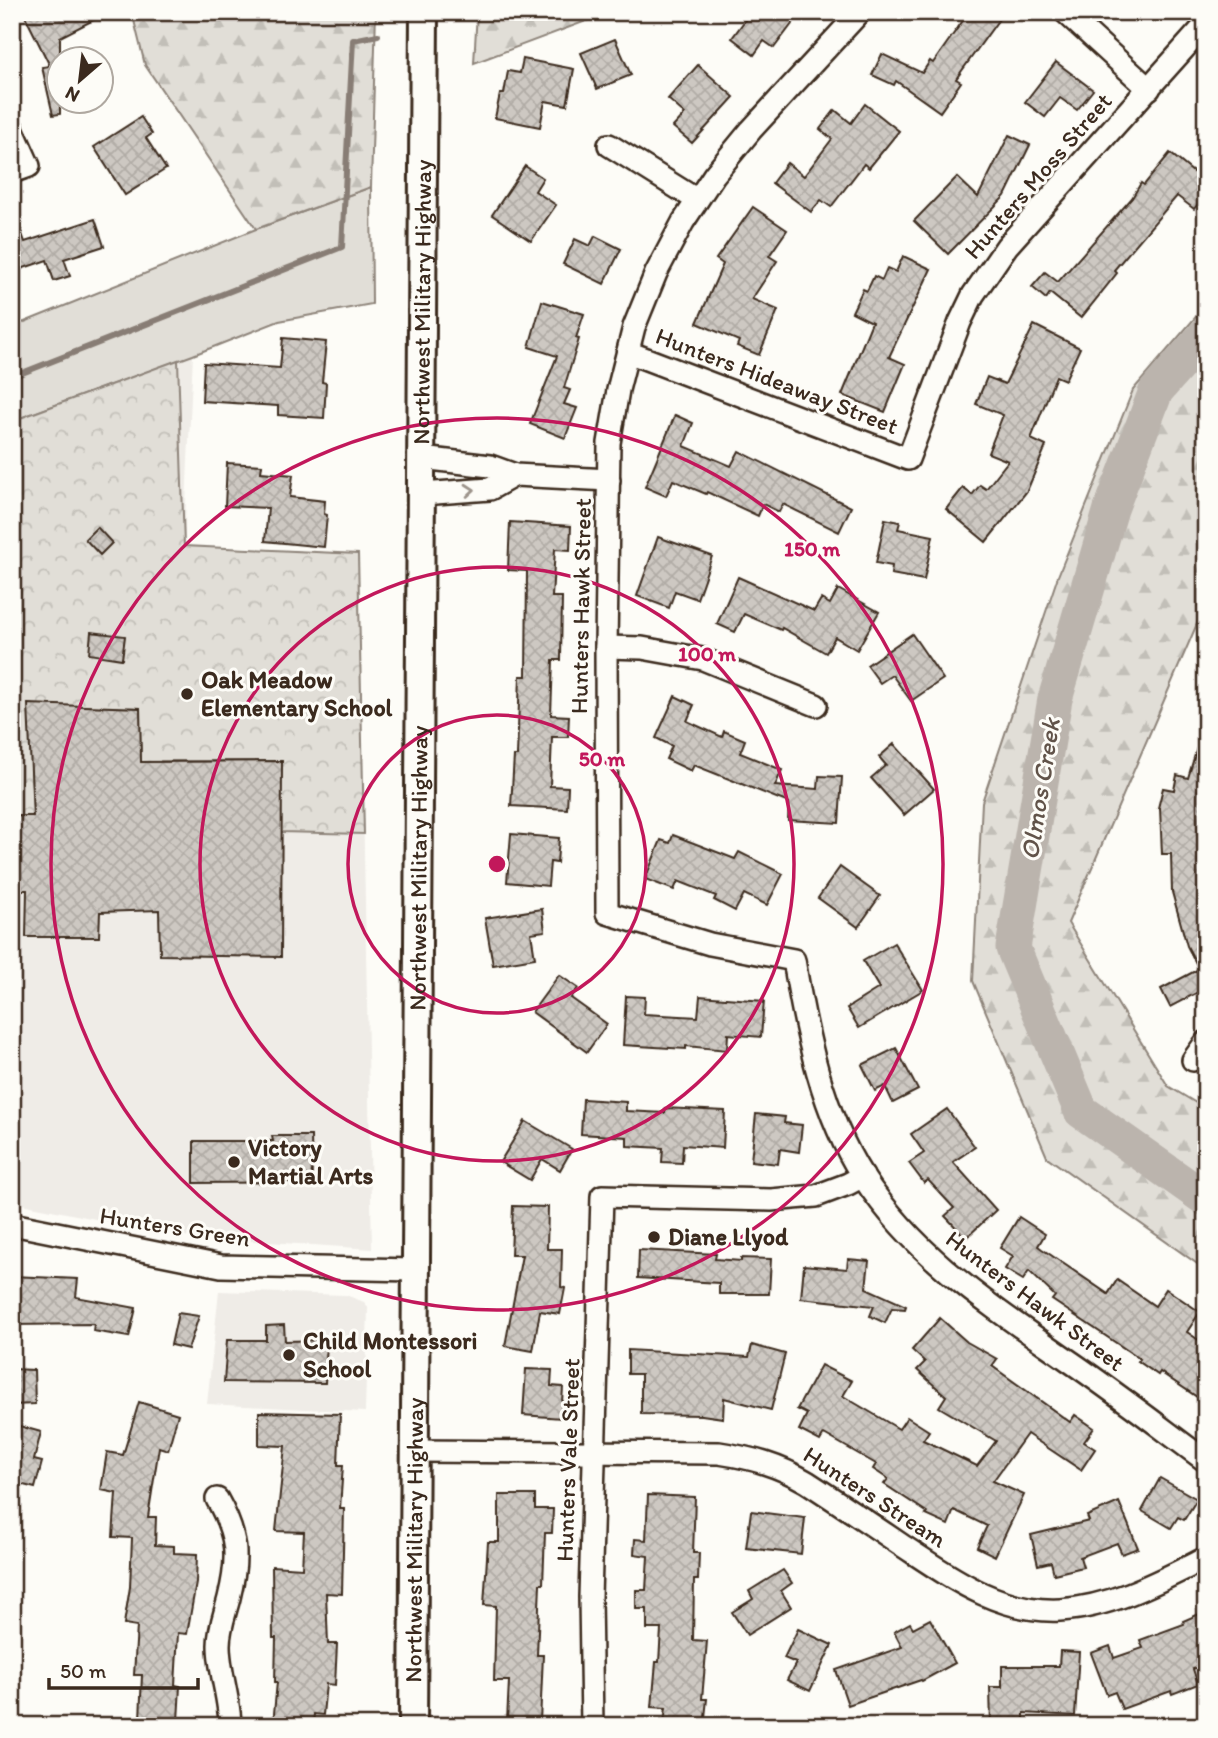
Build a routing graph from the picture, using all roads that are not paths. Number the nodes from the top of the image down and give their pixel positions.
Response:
1 (424, 12) edge
2 (860, 12) edge
3 (1065, 12) edge
4 (1206, 24) edge
5 (1149, 89) junction
6 (12, 128) edge
7 (609, 145) dead end
8 (20, 169) edge
9 (697, 200) junction
10 (628, 352) junction
11 (422, 458) junction
12 (908, 459) joint
13 (515, 475) junction
14 (609, 480) junction
15 (422, 494) junction
16 (606, 647) junction
17 (816, 705) dead end
18 (1206, 1042) edge
19 (1193, 1060) dead end
20 (863, 1176) junction
21 (12, 1224) edge
22 (414, 1270) junction
23 (415, 1451) junction
24 (594, 1451) junction
25 (1206, 1461) edge
26 (217, 1499) dead end
27 (1206, 1559) edge
28 (230, 1726) edge
29 (412, 1726) edge
30 (592, 1726) edge

1 - 11 main road, Northwest Military Highway
2 - 9 street, Hunters Hawk Street
3 - 5 street
4 - 5 street, Hunters Moss Street
5 - 12 street, Hunters Moss Street
6 - 8 street
7 - 9 street
9 - 10 street, Hunters Hawk Street
10 - 12 street, Hunters Hideaway Street
10 - 14 street, Hunters Hawk Street
11 - 13 street
11 - 15 main road, Northwest Military Highway
13 - 14 street
15 -> 13 street
14 - 16 street, Hunters Hawk Street
15 - 22 main road, Northwest Military Highway
16 - 17 street
16 - 20 street, Hunters Hawk Street
18 - 19 street
20 - 24 street, Hunters Vale Street
20 - 25 street, Hunters Hawk Street
21 - 22 street, Hunters Green
22 - 23 main road, Northwest Military Highway
23 - 24 street, Hunters Stream
23 - 29 main road, Northwest Military Highway
24 - 27 street, Hunters Stream
24 - 30 street, Hunters Vale Street
26 - 28 street

